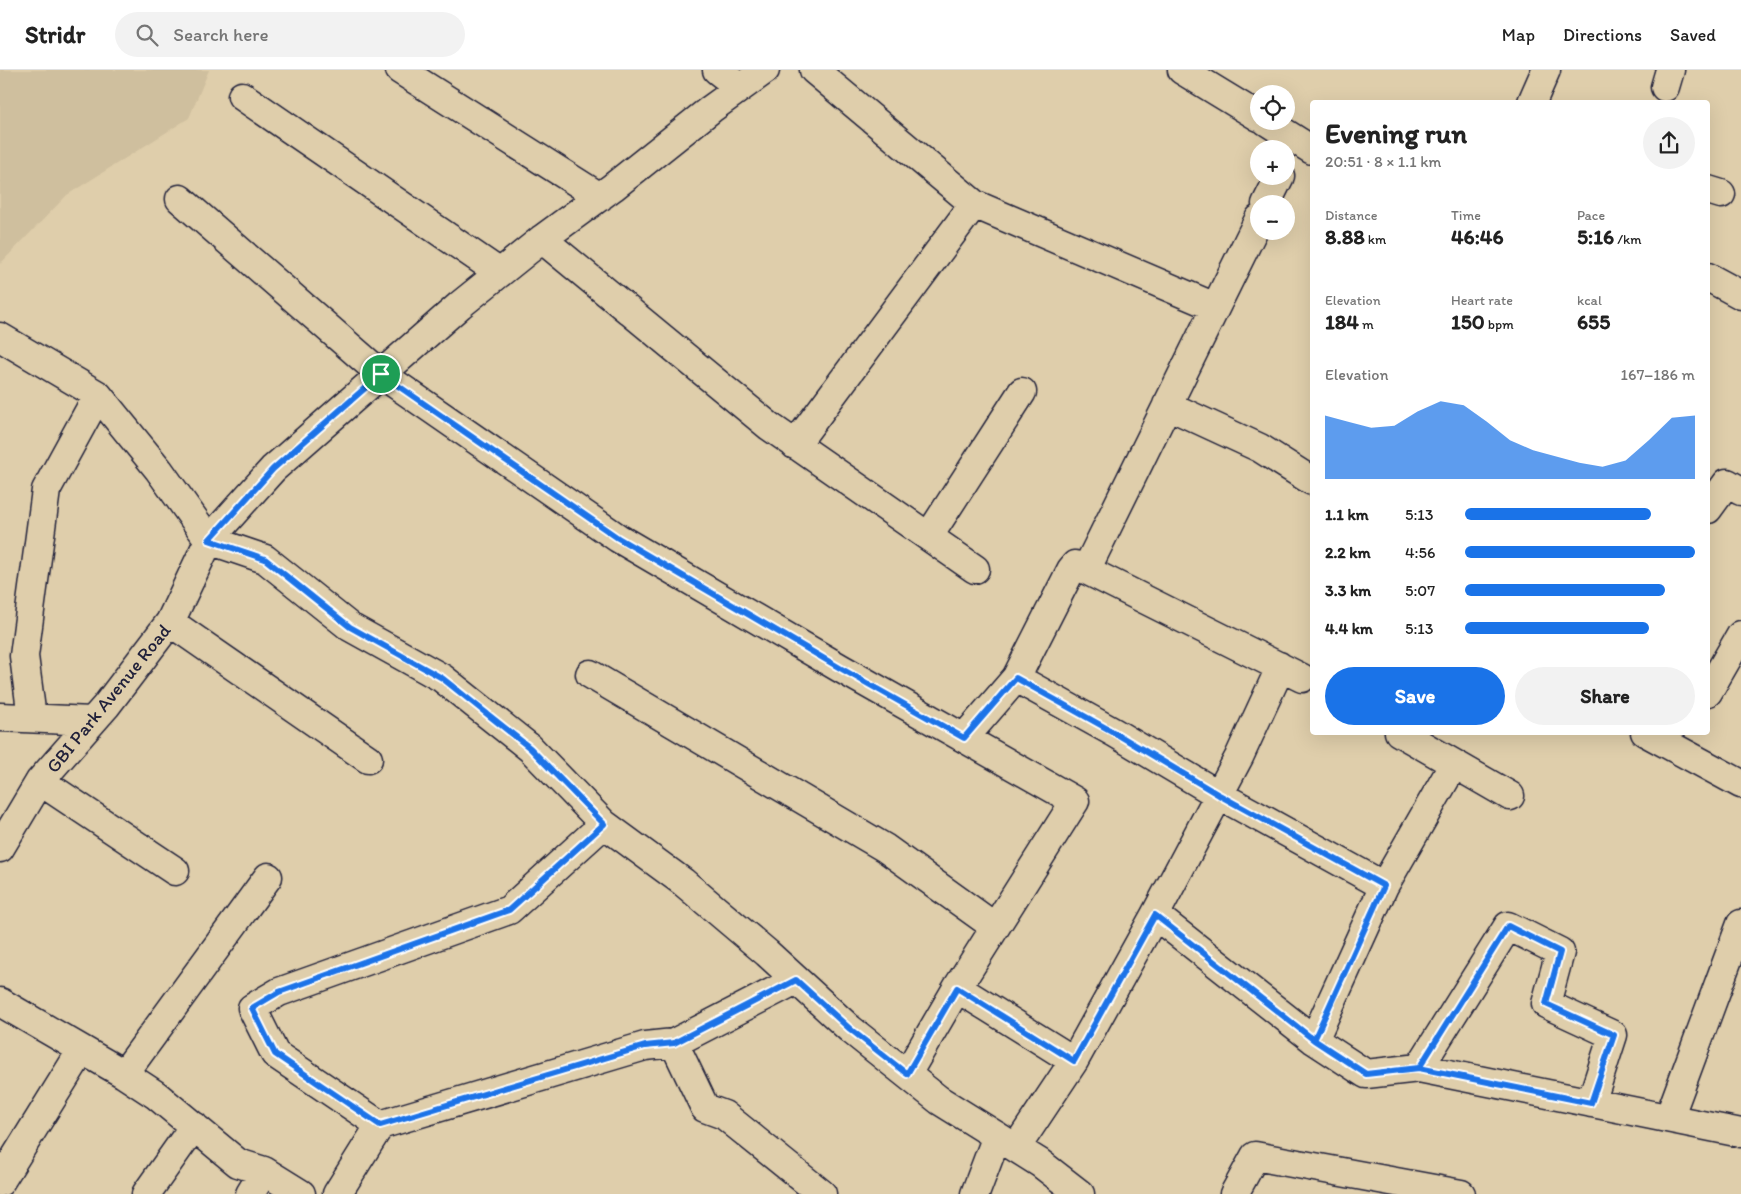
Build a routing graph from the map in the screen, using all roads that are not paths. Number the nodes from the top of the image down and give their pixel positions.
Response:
1 (400, 70) edge
2 (717, 70) edge
3 (765, 70) edge
4 (814, 70) edge
5 (1182, 70) edge
6 (1546, 70) edge
7 (740, 88) junction
8 (242, 96) dead end
9 (1533, 100) edge
10 (1250, 112) edge
11 (1276, 130) edge
12 (1299, 151) edge
13 (600, 197) junction
14 (180, 199) dead end
15 (974, 204) junction
16 (1250, 237) edge
17 (542, 239) junction
18 (500, 273) junction
19 (1710, 278) edge
20 (1741, 295) edge
21 (1214, 307) junction
22 (0, 336) edge
23 (381, 374) junction
24 (1022, 392) dead end
25 (98, 395) junction
26 (1167, 405) junction
27 (795, 445) junction
28 (1310, 480) edge
29 (1741, 490) edge
30 (1710, 507) edge
31 (929, 536) junction
32 (209, 540) junction
33 (1075, 565) dead end
34 (975, 569) dead end
35 (170, 622) junction
36 (1741, 635) edge
37 (1302, 672) edge
38 (590, 674) dead end
39 (1016, 678) junction
40 (1710, 689) edge
41 (0, 717) edge
42 (32, 718) junction
43 (92, 721) junction
44 (1410, 735) edge
45 (1658, 735) edge
46 (964, 738) junction
47 (1429, 740) edge
48 (1679, 740) edge
49 (368, 759) dead end
50 (1454, 764) junction
51 (40, 782) junction
52 (1741, 784) edge
53 (1219, 795) junction
54 (1510, 796) dead end
55 (604, 824) junction
56 (0, 848) edge
57 (175, 872) dead end
58 (268, 877) dead end
59 (1384, 886) junction
60 (1155, 915) junction
61 (1741, 924) edge
62 (995, 927) junction
63 (796, 980) junction
64 (957, 988) junction
65 (0, 1002) edge
66 (1314, 1040) junction
67 (674, 1043) junction
68 (82, 1050) junction
69 (1074, 1061) junction
70 (1419, 1068) junction
71 (124, 1074) junction
72 (907, 1074) junction
73 (1591, 1103) junction
74 (1669, 1118) junction
75 (380, 1125) junction
76 (194, 1126) junction
77 (1741, 1133) edge
78 (1006, 1142) junction
79 (264, 1171) junction
80 (0, 1182) edge
81 (1431, 1191) edge
82 (146, 1194) edge
83 (250, 1194) edge
84 (301, 1194) edge
85 (337, 1194) edge
86 (821, 1194) edge
87 (975, 1194) edge
88 (1080, 1194) edge
89 (1234, 1194) edge
90 (1461, 1194) edge

1 - 13 street
2 - 7 street
3 - 7 street, GBI Park Avenue Road
4 - 15 street
5 - 10 street
6 - 9 street
7 - 13 street, GBI Park Avenue Road
8 - 18 street
11 - 12 street
13 - 17 street, GBI Park Avenue Road
14 - 23 street
15 - 21 street
15 - 27 street
16 - 21 street
17 - 18 street, GBI Park Avenue Road
17 - 27 street
18 - 23 street, GBI Park Avenue Road
19 - 20 street
21 - 26 street
22 - 25 street
23 - 32 street, GBI Park Avenue Road
23 - 46 street
24 - 31 street
25 - 32 street
25 - 42 street
26 - 28 street
26 - 37 street
27 - 31 street
29 - 30 street
31 - 34 street
32 - 35 street, GBI Park Avenue Road
32 - 55 street
33 - 39 street
35 - 43 street, GBI Park Avenue Road
35 - 49 street
36 - 40 street
37 - 53 street
38 - 62 street
39 - 46 street
39 - 53 street
41 - 42 street
42 - 43 street
43 - 51 street, GBI Park Avenue Road
44 - 47 street
45 - 48 street
46 - 62 street
47 - 50 street
48 - 52 street
50 - 54 street
50 - 59 street
51 - 56 street, GBI Park Avenue Road
51 - 57 street
53 - 59 street
53 - 60 street
55 - 63 street
55 - 75 street
58 - 71 street
59 - 66 street
60 - 66 street
60 - 69 street
61 - 74 street
62 - 64 street
63 - 67 street
63 - 72 street
64 - 69 street
64 - 72 street
65 - 68 street
66 - 70 street
67 - 75 street
67 - 86 street
68 - 71 street
68 - 80 street
69 - 78 street
70 - 73 street
70 - 73 street
71 - 76 street
72 - 78 street
73 - 74 street
74 - 77 street
75 - 85 street
76 - 79 street
76 - 82 street
78 - 87 street
78 - 88 street
79 - 83 street
79 - 84 street
81 - 89 street
81 - 90 street

